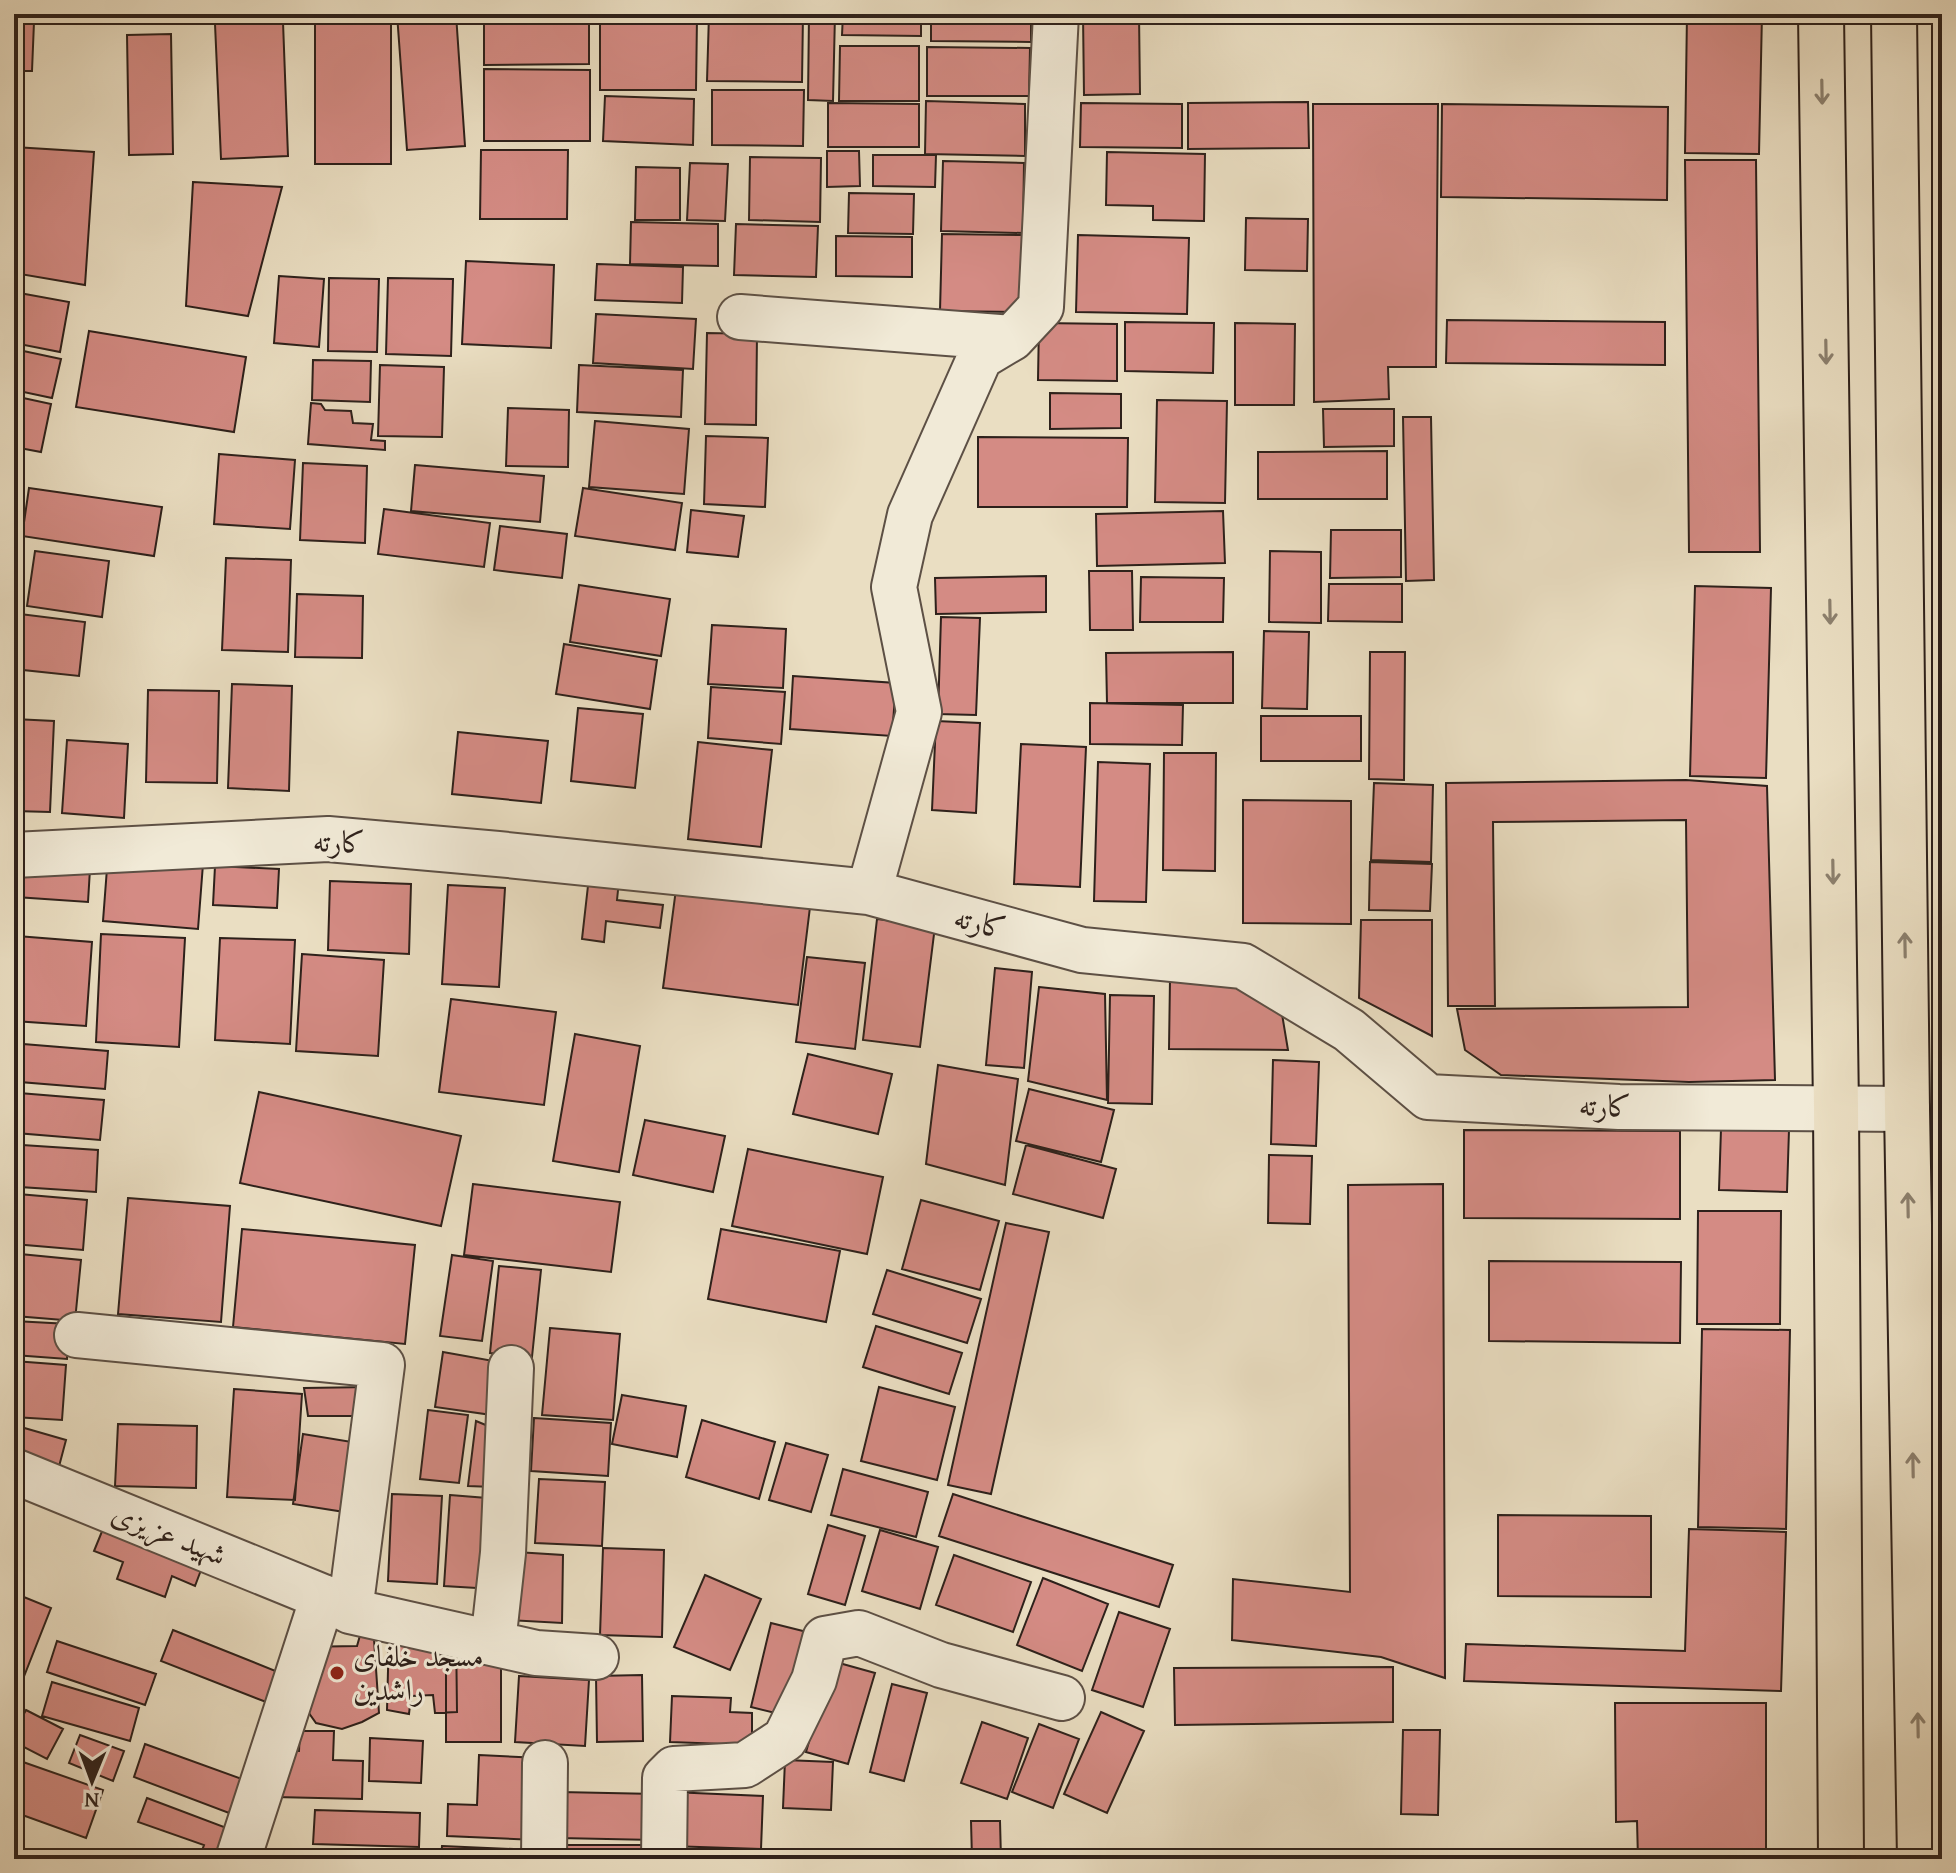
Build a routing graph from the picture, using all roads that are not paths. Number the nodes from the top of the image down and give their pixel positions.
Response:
1 (1056, 14) edge
2 (1821, 14) edge
3 (1894, 14) edge
4 (740, 317) dead end
5 (1012, 338) junction
6 (14, 855) edge
7 (869, 892) junction
8 (1836, 1108) junction
9 (1907, 1109) junction
10 (77, 1335) dead end
11 (511, 1368) dead end
12 (14, 1471) edge
13 (1928, 1567) edge
14 (337, 1604) junction
15 (493, 1643) junction
16 (596, 1657) dead end
17 (1062, 1698) dead end
18 (545, 1763) dead end
19 (238, 1859) edge
20 (544, 1859) edge
21 (664, 1859) edge
22 (1841, 1859) edge
23 (1920, 1859) edge

1 - 5 street
2 -> 8 main road
9 -> 3 main road
4 - 5 street
5 - 7 street
6 - 7 street, کارته
7 - 8 street, کارته
8 - 9 street, کارته
8 - 22 main road
13 -> 9 main road
10 - 14 street
11 - 15 street
12 - 14 street, شهید عزیزی
23 -> 13 main road
14 - 15 street, شهید عزیزی
14 - 19 street
15 - 16 street, شهید عزیزی
17 - 21 street
18 - 20 street

